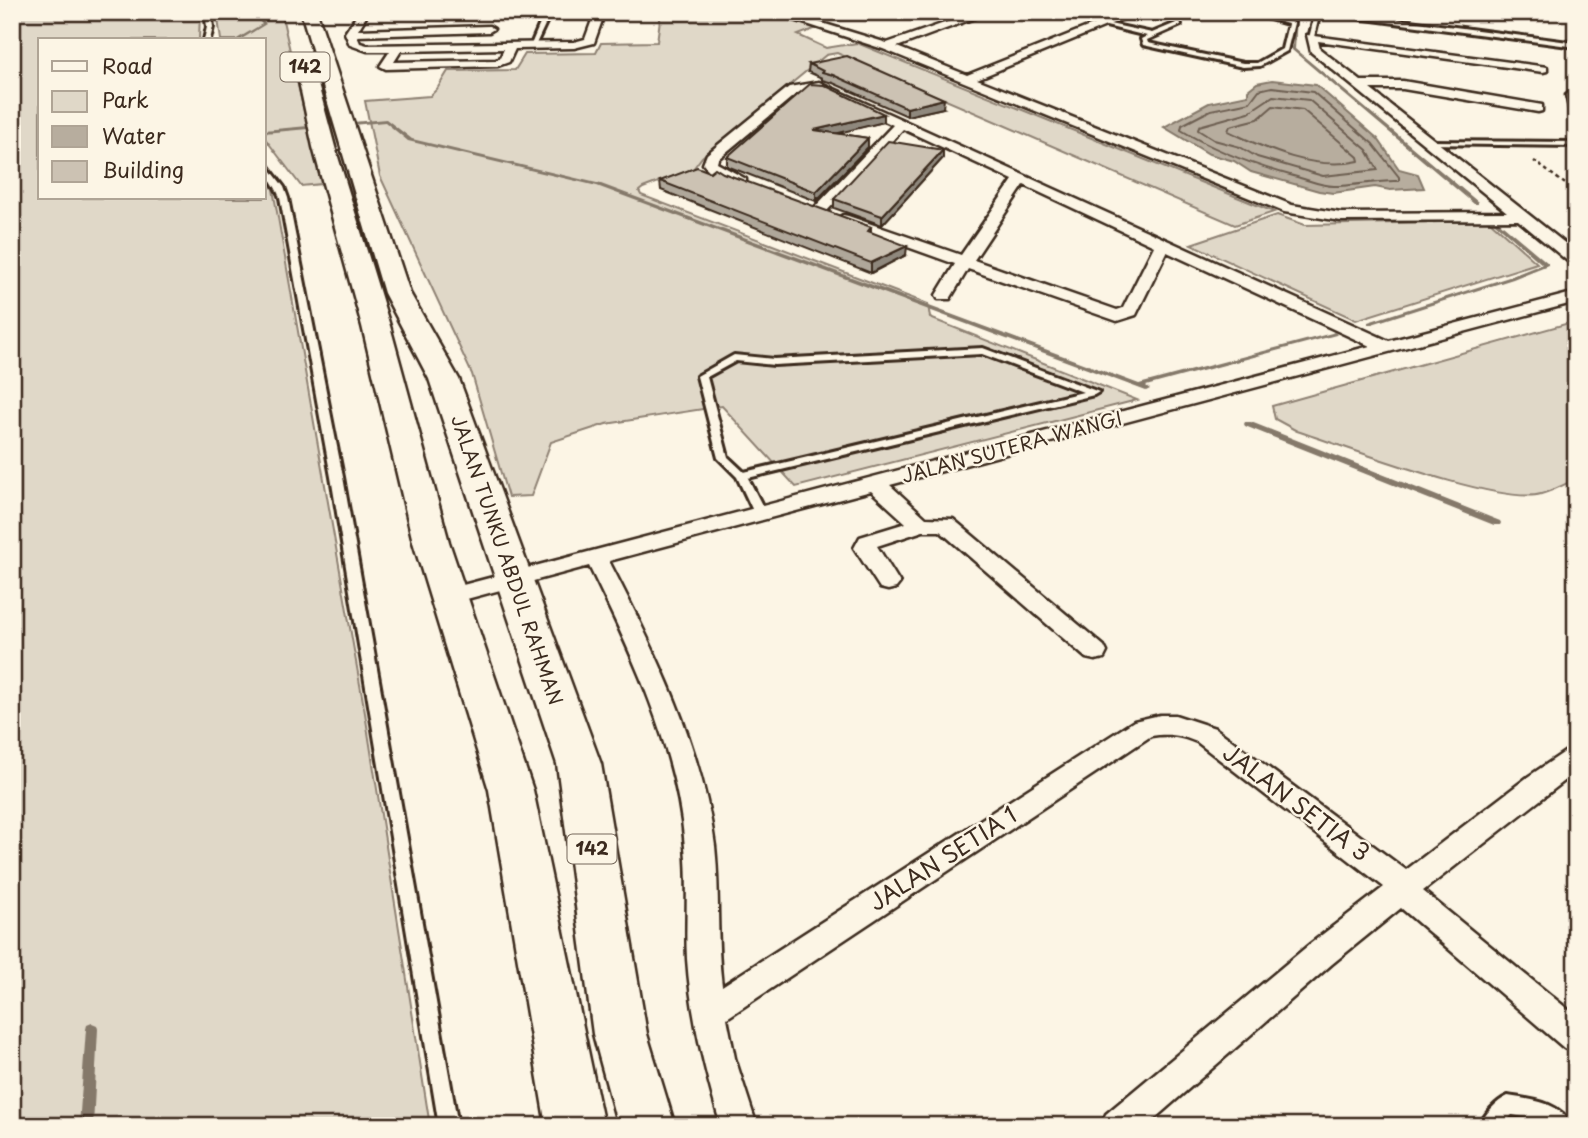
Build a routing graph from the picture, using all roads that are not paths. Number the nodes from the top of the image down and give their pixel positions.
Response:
1 (208, 12) edge
2 (291, 12) edge
3 (309, 12) edge
4 (364, 12) edge
5 (548, 12) edge
6 (600, 12) edge
7 (775, 12) edge
8 (986, 12) edge
9 (1135, 12) edge
10 (1179, 12) edge
11 (1247, 12) edge
12 (1102, 20) junction
13 (350, 33) junction
14 (1152, 35) junction
15 (297, 36) dead end
16 (1311, 37) junction
17 (207, 38) edge
18 (1576, 45) edge
19 (479, 46) junction
20 (511, 46) junction
21 (532, 46) junction
22 (887, 47) junction
23 (397, 48) junction
24 (303, 60) dead end
25 (1543, 69) dead end
26 (968, 79) junction
27 (1356, 85) junction
28 (1572, 95) dead end
29 (1538, 108) dead end
30 (1576, 112) edge
31 (902, 123) junction
32 (334, 132) junction
33 (1427, 142) junction
34 (1576, 144) edge
35 (266, 166) edge
36 (1022, 178) junction
37 (755, 187) edge
38 (1521, 216) junction
39 (1163, 244) junction
40 (1576, 260) edge
41 (964, 263) junction
42 (944, 295) dead end
43 (1576, 297) edge
44 (1387, 347) junction
45 (742, 477) junction
46 (875, 483) junction
47 (760, 513) junction
48 (921, 525) junction
49 (596, 557) junction
50 (513, 579) junction
51 (888, 583) dead end
52 (448, 596) junction
53 (1096, 652) dead end
54 (1183, 724) joint
55 (1576, 758) edge
56 (1404, 889) junction
57 (709, 1012) junction
58 (1576, 1037) edge
59 (449, 1126) edge
60 (575, 1126) edge
61 (646, 1126) edge
62 (739, 1126) edge
63 (1119, 1126) edge
64 (1489, 1126) edge
65 (1562, 1126) edge

1 - 17 lane
2 - 15 main road, 142
3 - 32 main road, JALAN TUNKU ABDUL RAHMAN / 142
4 - 13 street
5 - 21 lane
6 - 21 street
7 - 22 street
8 - 22 street
9 - 12 street
10 - 14 lane
11 - 14 lane
12 - 14 lane
12 - 26 street
13 - 19 street
13 - 23 street
16 - 18 lane
16 - 25 street
16 - 27 street
19 - 20 street
19 - 23 street
20 - 21 street
20 - 23 street
22 - 26 street
24 - 32 main road, JALAN TUNKU ABDUL RAHMAN / 142
26 - 38 street
27 - 29 street
27 - 33 street
28 - 30 street
31 - 36 street
31 - 37 street
31 - 41 street
32 - 50 main road, JALAN TUNKU ABDUL RAHMAN / 142
32 - 52 main road, JALAN TUNKU ABDUL RAHMAN / 142
33 - 34 lane
33 - 38 street
35 - 59 lane
36 - 39 street
36 - 41 street
38 - 40 street
39 - 41 street
39 - 44 street
41 - 42 street
43 - 44 street, JALAN SUTERA WANGI
44 - 46 street, JALAN SUTERA WANGI
45 - 45 lane
45 - 47 lane
46 - 47 street, JALAN SUTERA WANGI
46 - 48 street
47 - 49 street, JALAN SUTERA WANGI
48 - 51 street
48 - 53 street
49 - 50 street, JALAN SUTERA WANGI
49 - 57 street
50 - 52 street, JALAN SUTERA WANGI
50 - 61 main road, JALAN TUNKU ABDUL RAHMAN / 142
52 - 60 main road, JALAN TUNKU ABDUL RAHMAN / 142
54 - 56 street, JALAN SETIA 3
54 - 57 street, JALAN SETIA 1
55 - 56 street
56 - 58 street, JALAN SETIA 3
56 - 63 street
57 - 62 street
64 - 65 lane

